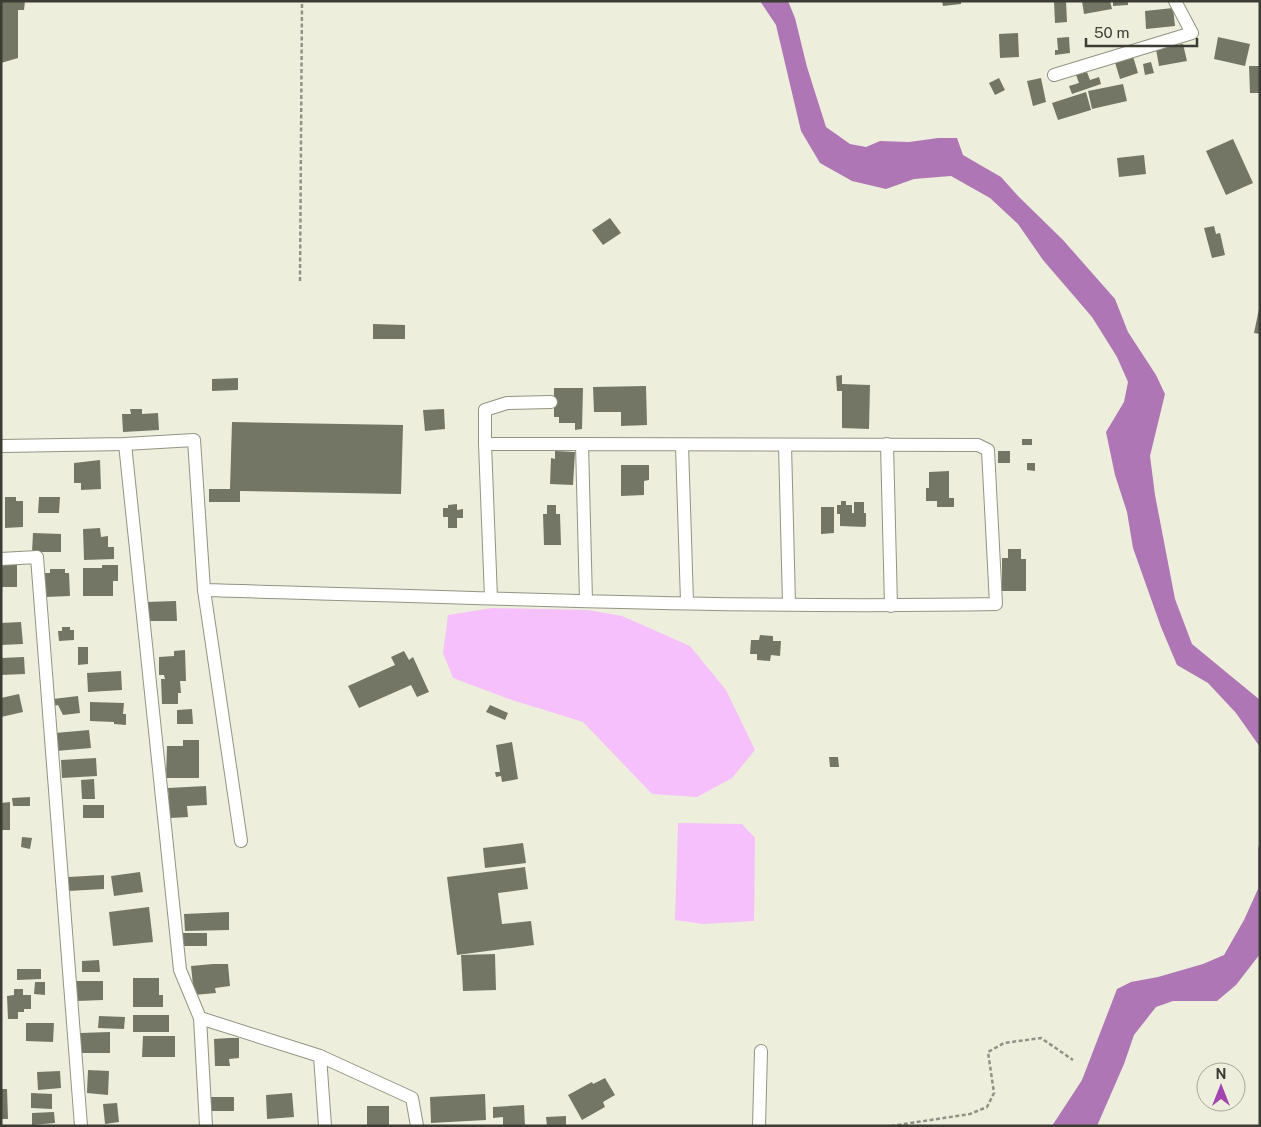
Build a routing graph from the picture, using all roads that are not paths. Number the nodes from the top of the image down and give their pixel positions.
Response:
1 (1175, 1) edge
2 (1054, 75) dead end
3 (551, 402) dead end
4 (125, 444) junction
5 (485, 444) junction
6 (582, 444) junction
7 (887, 444) junction
8 (682, 445) junction
9 (785, 445) junction
10 (1, 446) edge
11 (1, 559) edge
12 (204, 590) junction
13 (491, 598) junction
14 (586, 601) junction
15 (687, 602) junction
16 (789, 604) junction
17 (891, 606) junction
18 (241, 841) dead end
19 (200, 1018) junction
20 (761, 1051) dead end
21 (320, 1056) junction
22 (81, 1126) edge
23 (206, 1126) edge
24 (325, 1126) edge
25 (417, 1126) edge
26 (759, 1126) edge

1 - 2 street
3 - 5 street
4 - 10 street
4 - 12 street
4 - 19 street
5 - 6 street
5 - 13 street
6 - 8 street
6 - 14 street
7 - 9 street
7 - 17 street
7 - 17 street
8 - 9 street
8 - 15 street
9 - 16 street
11 - 22 street
12 - 13 street
12 - 18 street
13 - 14 street
14 - 15 street
15 - 16 street
16 - 17 street
19 - 21 street
19 - 23 street
20 - 26 street
21 - 24 street
21 - 25 street

